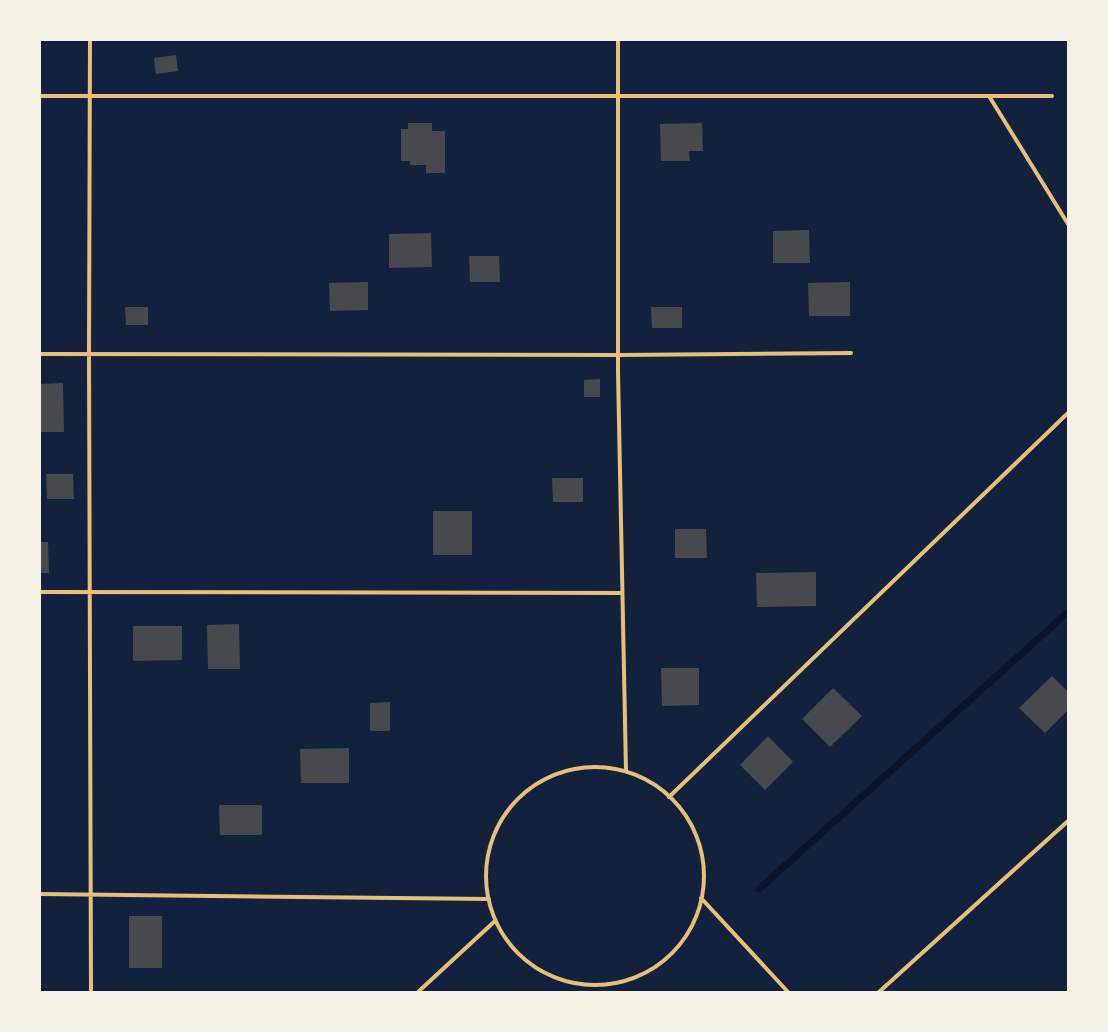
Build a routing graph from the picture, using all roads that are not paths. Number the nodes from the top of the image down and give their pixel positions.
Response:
1 (90, 40) edge
2 (618, 40) edge
3 (40, 96) edge
4 (618, 96) junction
5 (989, 96) junction
6 (1052, 96) dead end
7 (90, 97) junction
8 (1068, 224) edge
9 (851, 353) dead end
10 (40, 354) edge
11 (89, 354) junction
12 (618, 356) junction
13 (1068, 413) edge
14 (40, 592) edge
15 (90, 592) junction
16 (622, 593) junction
17 (626, 771) junction
18 (669, 797) junction
19 (1068, 821) edge
20 (40, 894) edge
21 (91, 894) junction
22 (701, 898) junction
23 (489, 899) junction
24 (495, 921) junction
25 (91, 992) edge
26 (418, 992) edge
27 (788, 992) edge
28 (879, 992) edge

1 - 7 street
2 - 4 street
3 - 7 street
4 - 5 street
4 - 7 street
4 - 12 street
5 - 6 street
5 - 8 street
7 - 11 street
9 - 12 street
10 - 11 street
11 - 12 street
11 - 15 street
12 - 16 street
13 - 18 street
14 - 15 street
15 - 16 street
15 - 21 street
16 - 17 street
17 - 18 street
17 - 23 street
18 - 22 street
19 - 28 street
20 - 21 street
21 - 23 street
21 - 25 street
22 - 24 street
22 - 27 street
23 - 24 street
24 - 26 street

